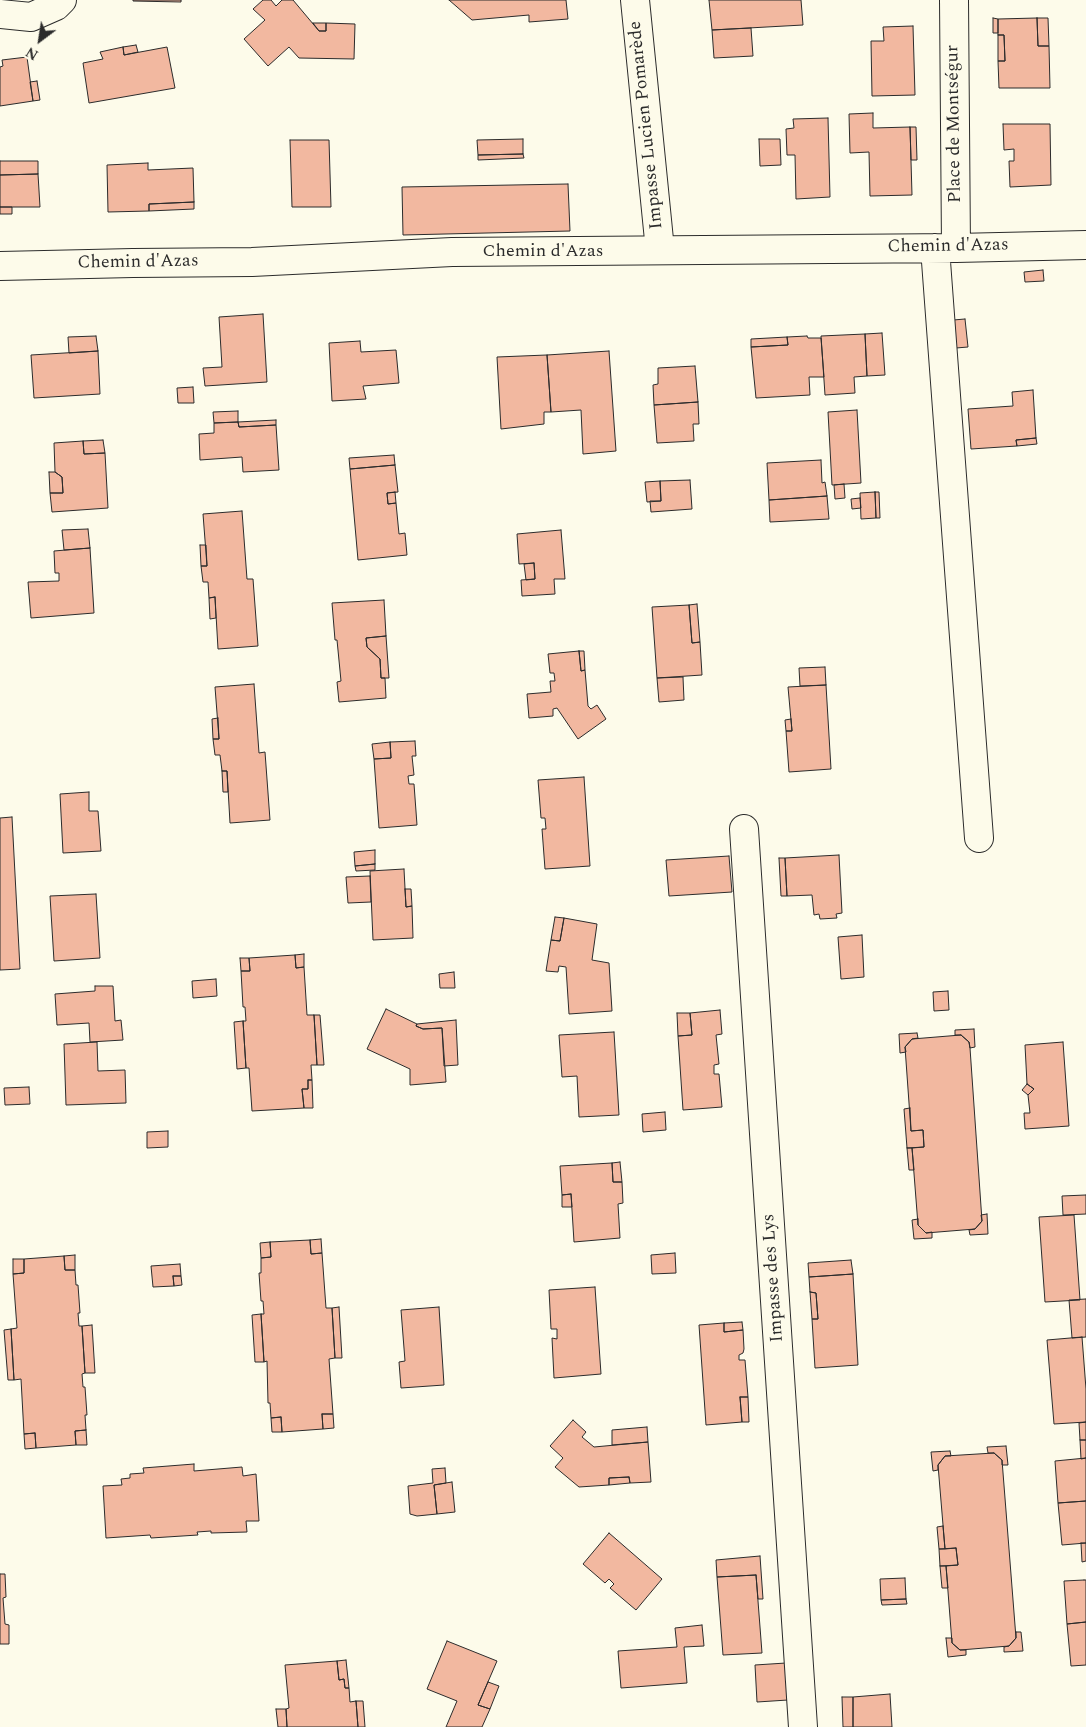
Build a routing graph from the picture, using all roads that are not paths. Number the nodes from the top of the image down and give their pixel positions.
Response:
1 (62, 0) edge
2 (635, 0) edge
3 (954, 0) edge
4 (0, 14) edge
5 (1086, 245) edge
6 (945, 248) junction
7 (660, 250) junction
8 (0, 266) edge
9 (744, 829) dead end
10 (980, 838) dead end
11 (803, 1727) edge

1 - 4 street
2 - 7 street, Impasse Lucien Pomarède
3 - 6 street, Place de Montségur
5 - 6 street, Chemin d'Azas
6 - 7 street, Chemin d'Azas
6 - 10 street, Place de Montségur
7 - 8 street, Chemin d'Azas
9 - 11 street, Impasse des Lys

